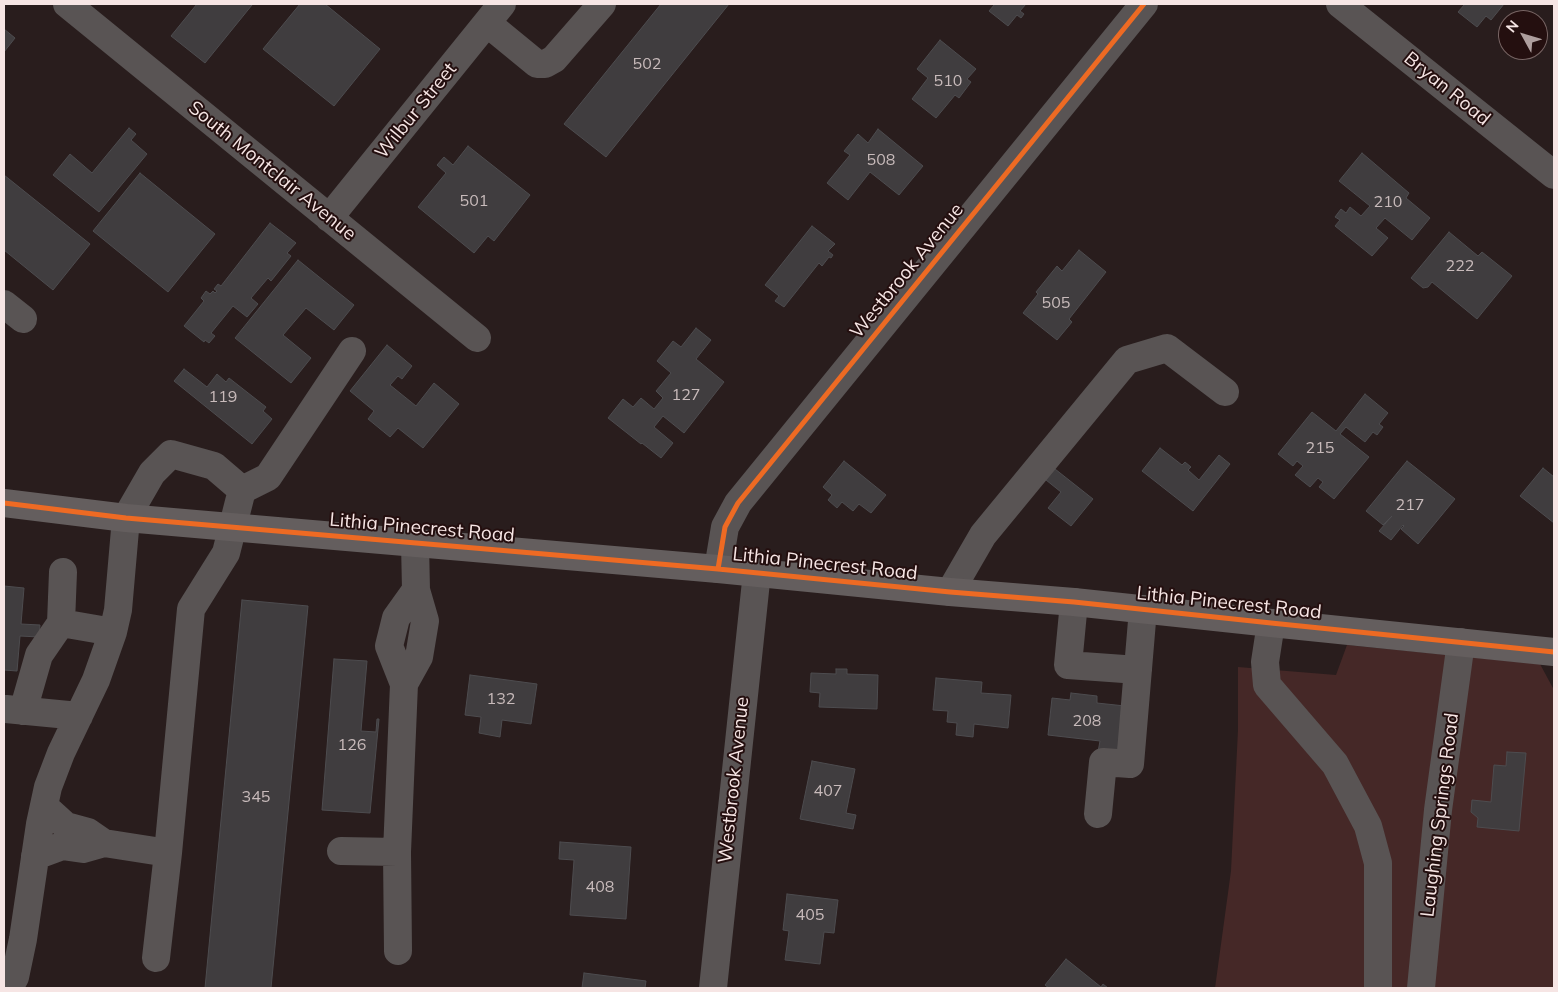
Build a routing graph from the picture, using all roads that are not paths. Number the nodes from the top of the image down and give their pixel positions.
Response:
1 (602, 4) edge
2 (1144, 4) edge
3 (1340, 4) edge
4 (72, 5) edge
5 (495, 13) edge
6 (1554, 175) edge
7 (329, 218) junction
8 (477, 338) dead end
9 (352, 351) dead end
10 (1225, 392) dead end
11 (242, 490) junction
12 (4, 503) edge
13 (126, 518) junction
14 (232, 526) junction
15 (415, 543) junction
16 (718, 568) junction
17 (63, 572) dead end
18 (757, 572) junction
19 (950, 592) junction
20 (1074, 602) junction
21 (1143, 609) junction
22 (61, 623) junction
23 (1271, 624) junction
24 (113, 632) junction
25 (1461, 642) junction
26 (1554, 652) edge
27 (1138, 670) junction
28 (13, 710) edge
29 (79, 716) junction
30 (44, 806) junction
31 (1098, 814) dead end
32 (104, 843) junction
33 (341, 851) dead end
34 (397, 852) junction
35 (168, 853) junction
36 (35, 856) junction
37 (398, 951) dead end
38 (156, 958) dead end
39 (9, 988) edge
40 (712, 988) edge
41 (1378, 988) edge
42 (1421, 988) edge

1 - 5 street
2 - 16 street, Westbrook Avenue
3 - 6 street, Bryan Road
4 - 7 street, South Montclair Avenue
5 - 7 street, Wilbur Street
7 - 8 street, South Montclair Avenue
9 - 11 street
10 - 19 street
11 - 13 street
11 - 14 street
12 - 13 main road, Lithia Pinecrest Road
13 - 14 main road, Lithia Pinecrest Road
13 - 24 street
14 - 15 main road, Lithia Pinecrest Road
14 - 35 street
15 - 16 main road, Lithia Pinecrest Road
15 - 34 street
16 - 18 main road, Lithia Pinecrest Road
17 - 22 street
18 - 19 main road, Lithia Pinecrest Road
18 - 40 street, Westbrook Avenue
19 - 20 main road, Lithia Pinecrest Road
20 - 21 main road, Lithia Pinecrest Road
20 - 27 street
21 - 23 main road, Lithia Pinecrest Road
21 - 27 street
22 - 24 street
22 - 28 street
23 - 25 main road, Lithia Pinecrest Road
23 - 41 street
24 - 29 street
25 - 26 main road, Lithia Pinecrest Road
25 - 42 street, Laughing Springs Road
27 - 31 street
28 - 29 street
29 - 30 street
30 - 32 street
30 - 36 street
32 - 35 street
32 - 36 street
33 - 34 street
34 - 37 street
35 - 38 street
36 - 39 street

